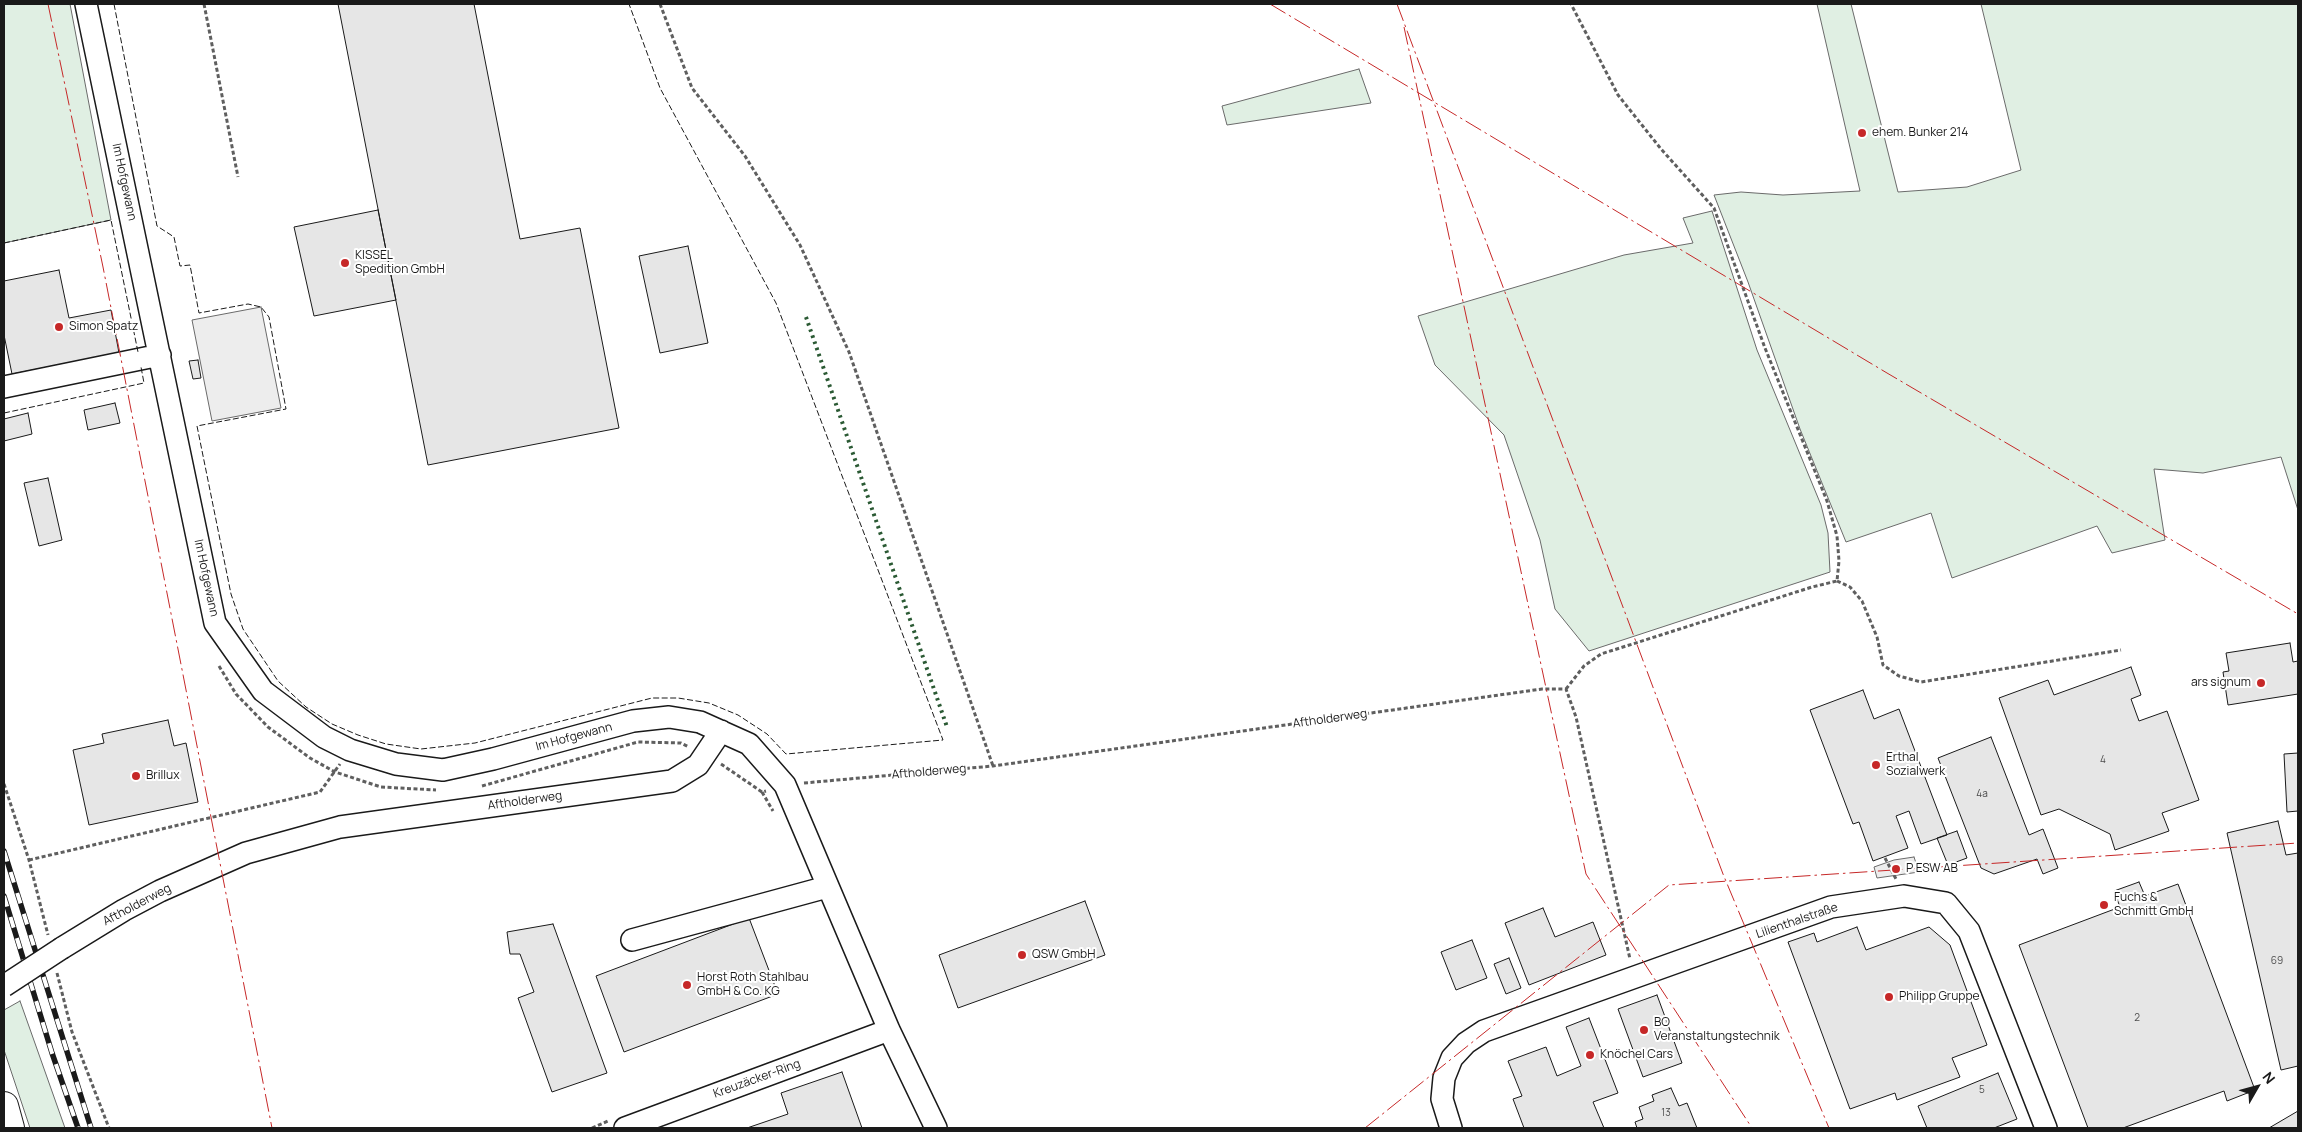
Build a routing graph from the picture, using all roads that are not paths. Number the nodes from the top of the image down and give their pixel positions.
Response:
1 (86, 4) edge
2 (160, 355) junction
3 (4, 386) edge
4 (722, 731) junction
5 (827, 888) junction
6 (632, 940) dead end
7 (4, 986) edge
8 (889, 1030) junction
9 (4, 1106) edge
10 (10, 1128) edge
11 (624, 1128) edge
12 (936, 1128) edge
13 (1451, 1128) edge
14 (2046, 1128) edge

1 - 2 street, Im Hofgewann
2 - 3 street
2 - 4 street, Im Hofgewann
4 - 5 street
4 - 7 street, Aftholderweg, bridge
5 - 6 street
5 - 8 street
8 - 11 street, Kreuzäcker-Ring
8 - 12 street
9 - 10 highway
13 - 14 street, Lilienthalstraße

